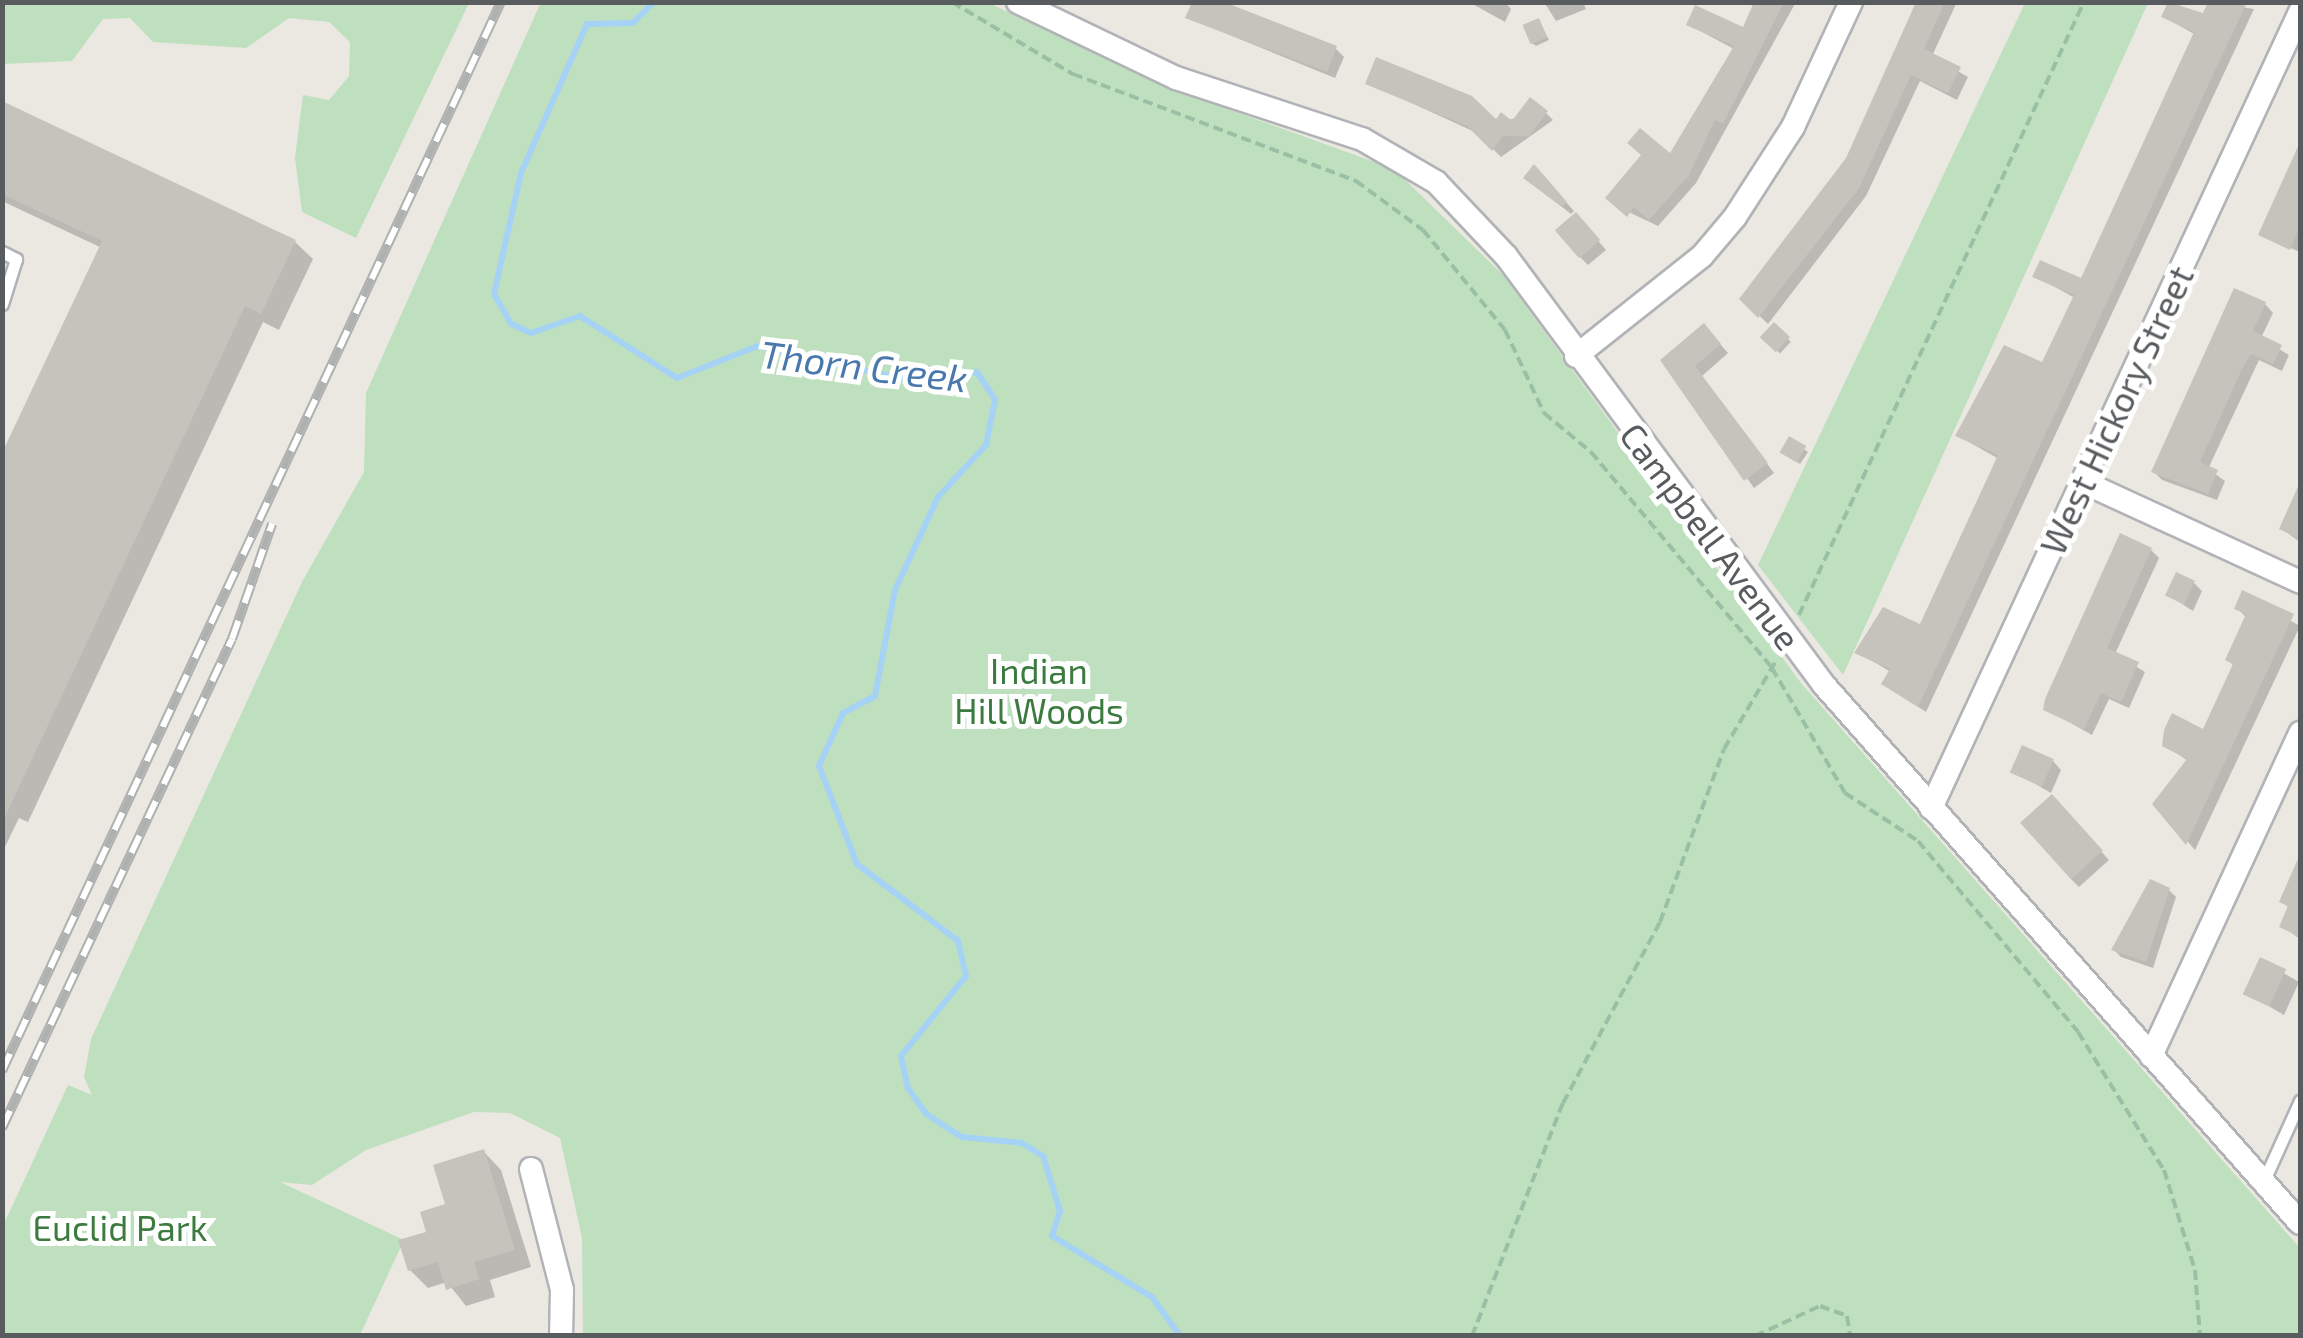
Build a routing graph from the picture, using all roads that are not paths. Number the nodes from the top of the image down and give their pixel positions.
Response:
1 (1018, 2) edge
2 (1851, 2) edge
3 (1044, 10) edge
4 (2300, 12) edge
5 (2, 252) edge
6 (2, 304) edge
7 (1576, 356) junction
8 (2082, 482) junction
9 (2300, 582) edge
10 (2300, 733) edge
11 (1932, 808) junction
12 (2151, 1056) junction
13 (2300, 1101) edge
14 (531, 1170) dead end
15 (2265, 1178) junction
16 (2300, 1222) edge
17 (560, 1336) edge

1 - 3 street, Campbell Avenue
2 - 7 street
3 - 7 street, Campbell Avenue
4 - 8 street, West Hickory Street
5 - 6 lane
7 - 11 street, Campbell Avenue
8 - 9 street
8 - 11 street, West Hickory Street
10 - 12 street
11 - 12 street, Campbell Avenue
12 - 15 street, Campbell Avenue
13 - 15 lane
14 - 17 street
15 - 16 street, Campbell Avenue

